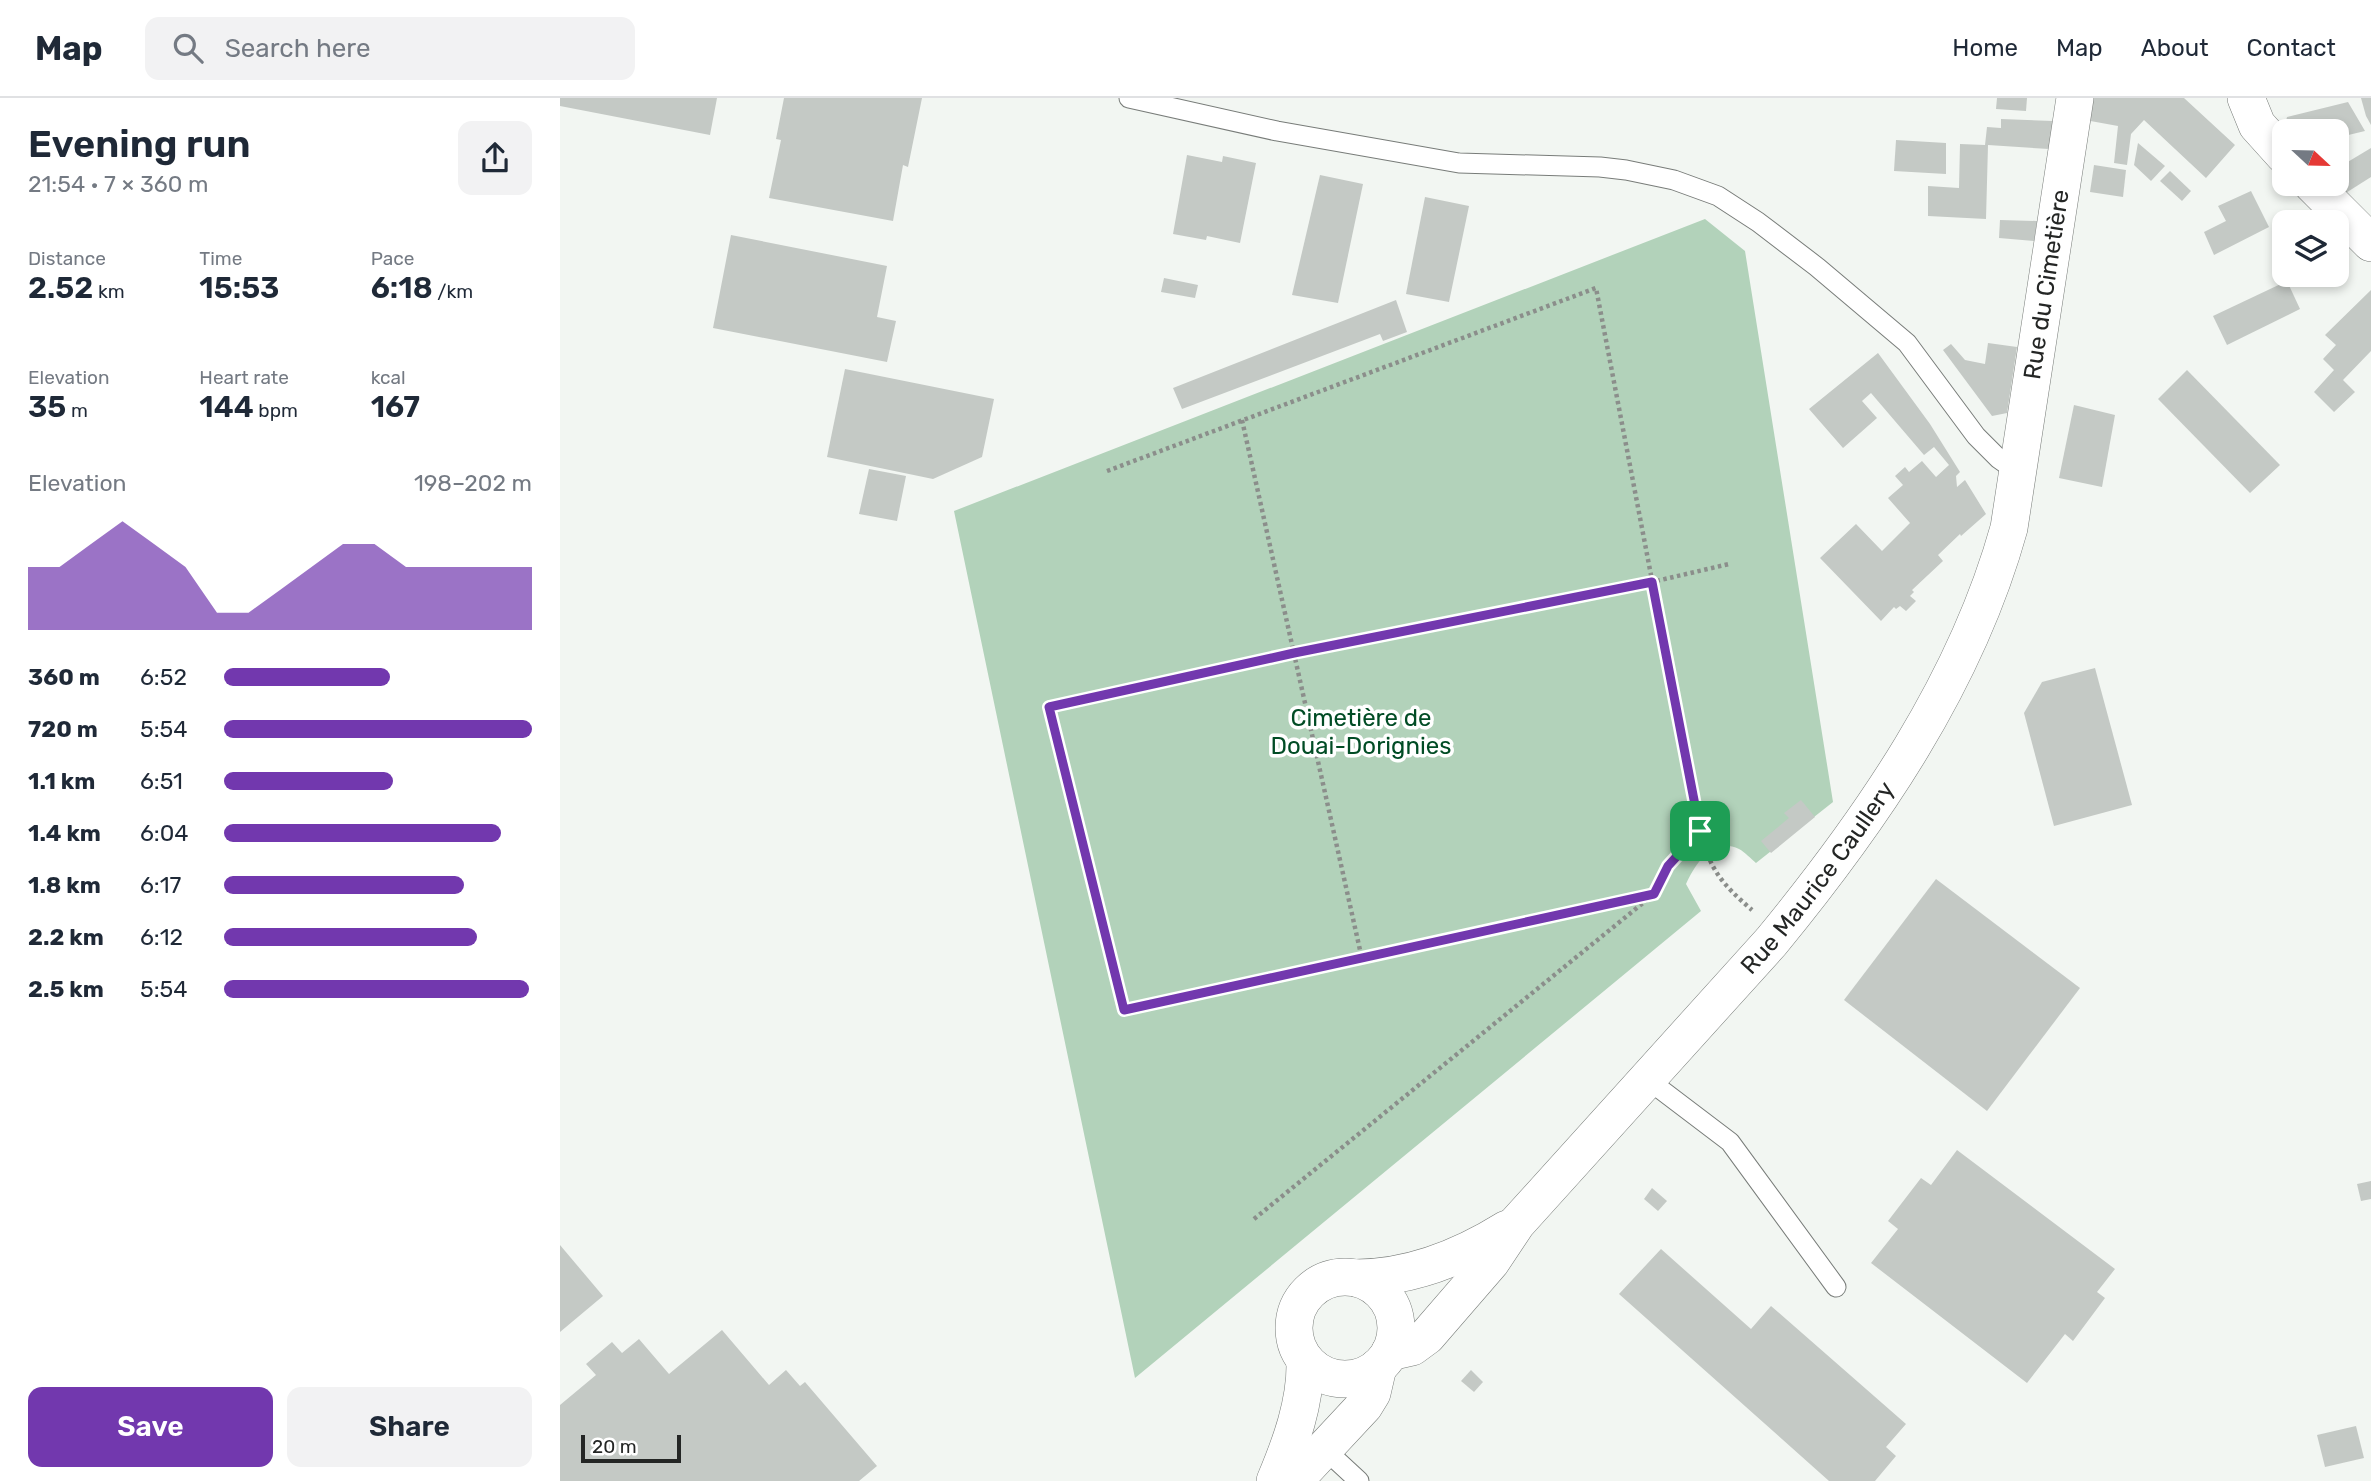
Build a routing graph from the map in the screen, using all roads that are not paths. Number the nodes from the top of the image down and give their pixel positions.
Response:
1 (1129, 98) edge
2 (2075, 98) edge
3 (2246, 98) edge
4 (2272, 142) edge
5 (2324, 196) edge
6 (2371, 243) edge
7 (2019, 474) junction
8 (1647, 1079) junction
9 (1517, 1223) junction
10 (1356, 1278) junction
11 (1836, 1287) dead end
12 (1384, 1360) junction
13 (1305, 1361) junction
14 (1292, 1433) junction
15 (1325, 1450) junction
16 (1275, 1481) edge
17 (1294, 1481) edge
18 (1359, 1481) edge

1 - 7 lane
2 - 7 street, Rue du Cimetière
3 - 4 street
5 - 6 street
7 - 8 street, Rue Maurice Caullery
8 - 9 street, Rue Maurice Caullery
8 - 11 lane
9 - 10 street, Rue Maurice Caullery
9 - 12 street, Rue Maurice Caullery
10 - 12 street
10 - 13 street, Rue Maurice Caullery
12 - 13 street, Rue Maurice Caullery
12 - 15 street
13 - 14 street, Rue Maurice Caullery
14 - 15 lane
14 - 16 street, Rue Maurice Caullery
15 - 17 street
15 - 18 lane

